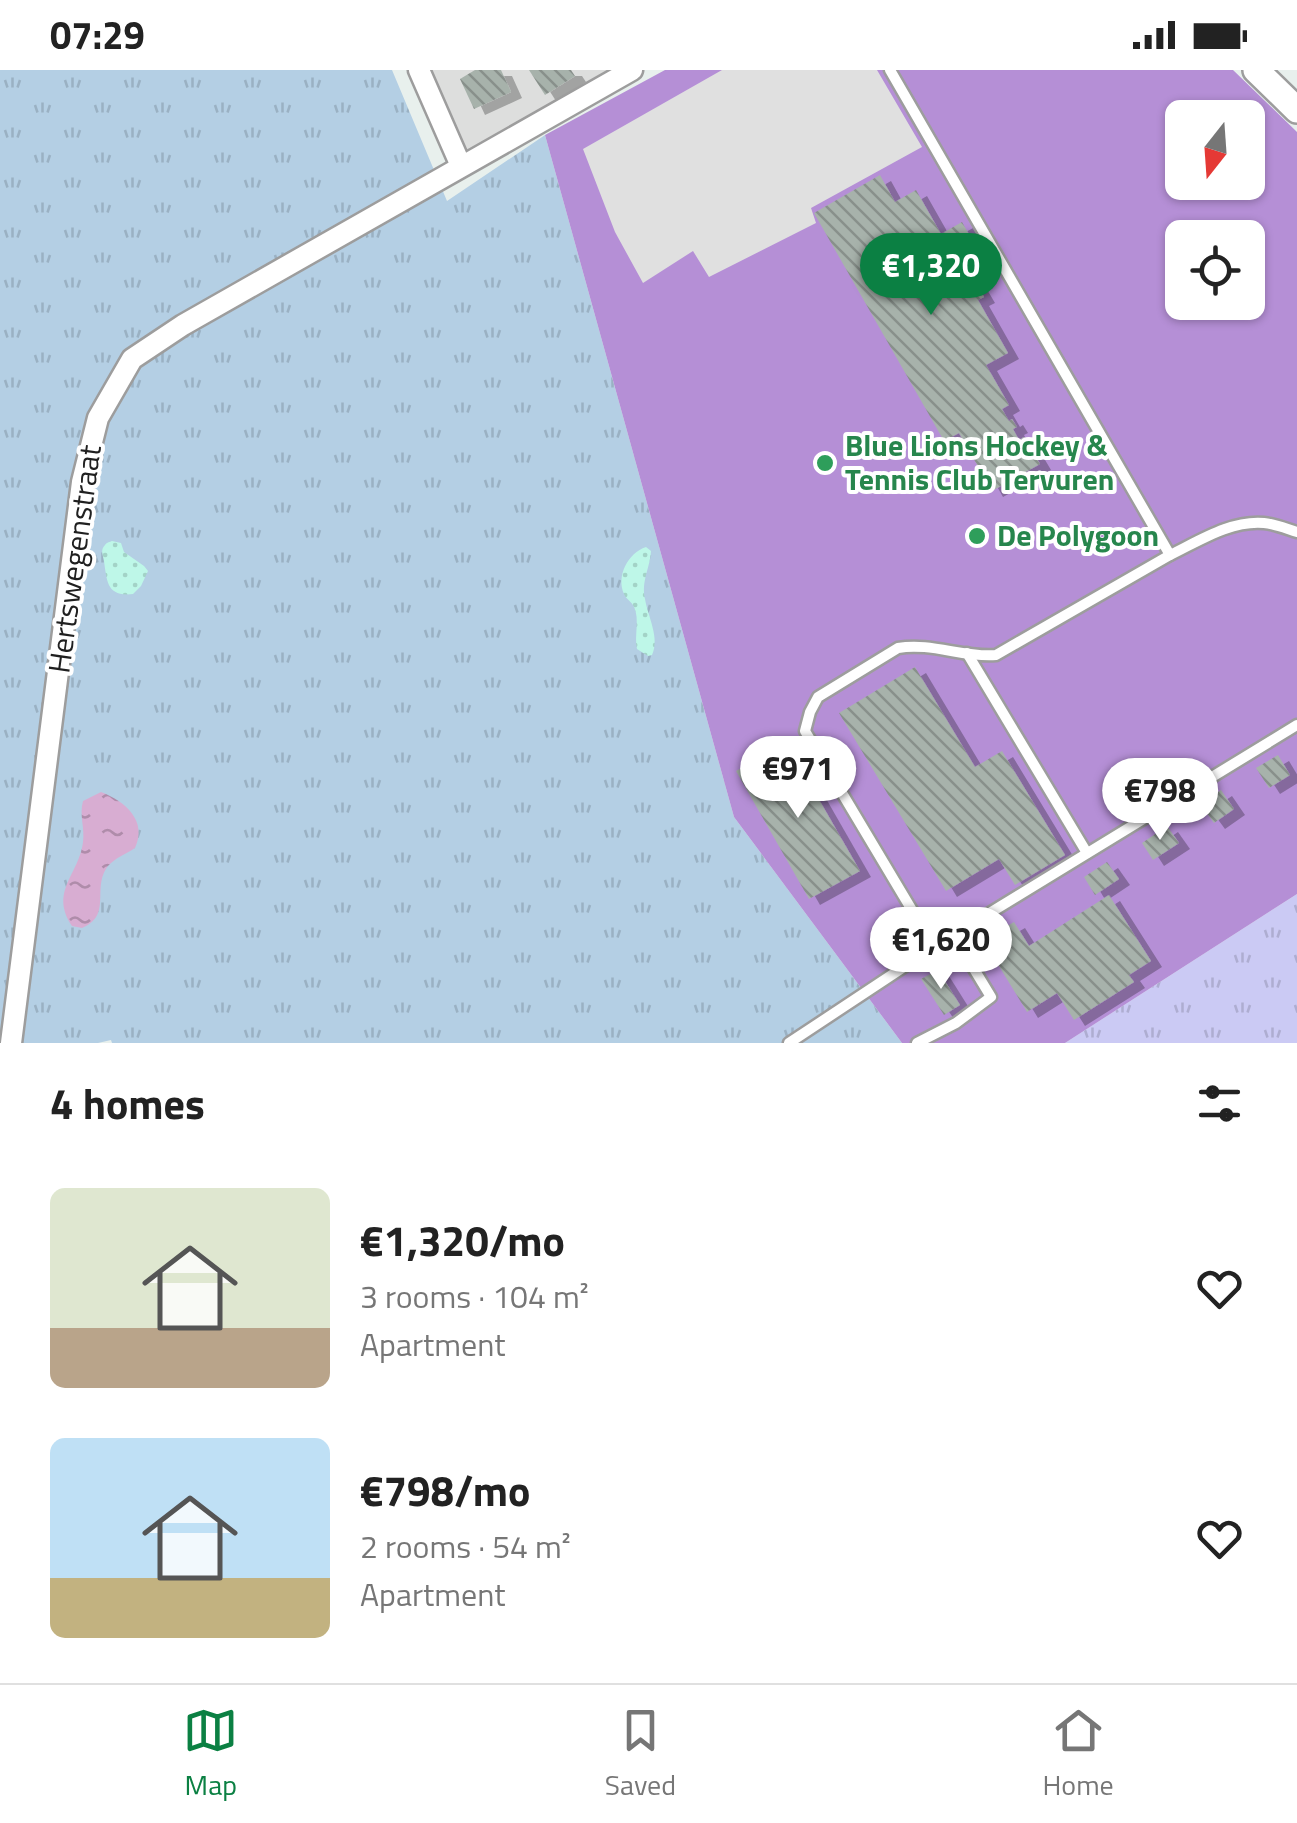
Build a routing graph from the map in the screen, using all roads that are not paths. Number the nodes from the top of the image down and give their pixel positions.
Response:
1 (419, 70) edge
2 (632, 70) edge
3 (890, 70) edge
4 (1256, 70) edge
5 (1297, 110) edge
6 (461, 166) junction
7 (1297, 532) edge
8 (1170, 555) junction
9 (967, 653) junction
10 (1297, 725) edge
11 (1088, 853) junction
12 (954, 936) junction
13 (934, 948) junction
14 (11, 1043) edge
15 (789, 1043) edge
16 (917, 1043) edge

1 - 6 street
2 - 6 street, Hertswegenstraat
3 - 8 lane
4 - 5 street
6 - 14 street, Hertswegenstraat
7 - 8 lane
8 - 9 lane
9 - 11 lane
9 - 13 lane
10 - 11 lane
11 - 12 lane
12 - 13 lane
12 - 16 lane
13 - 15 lane

